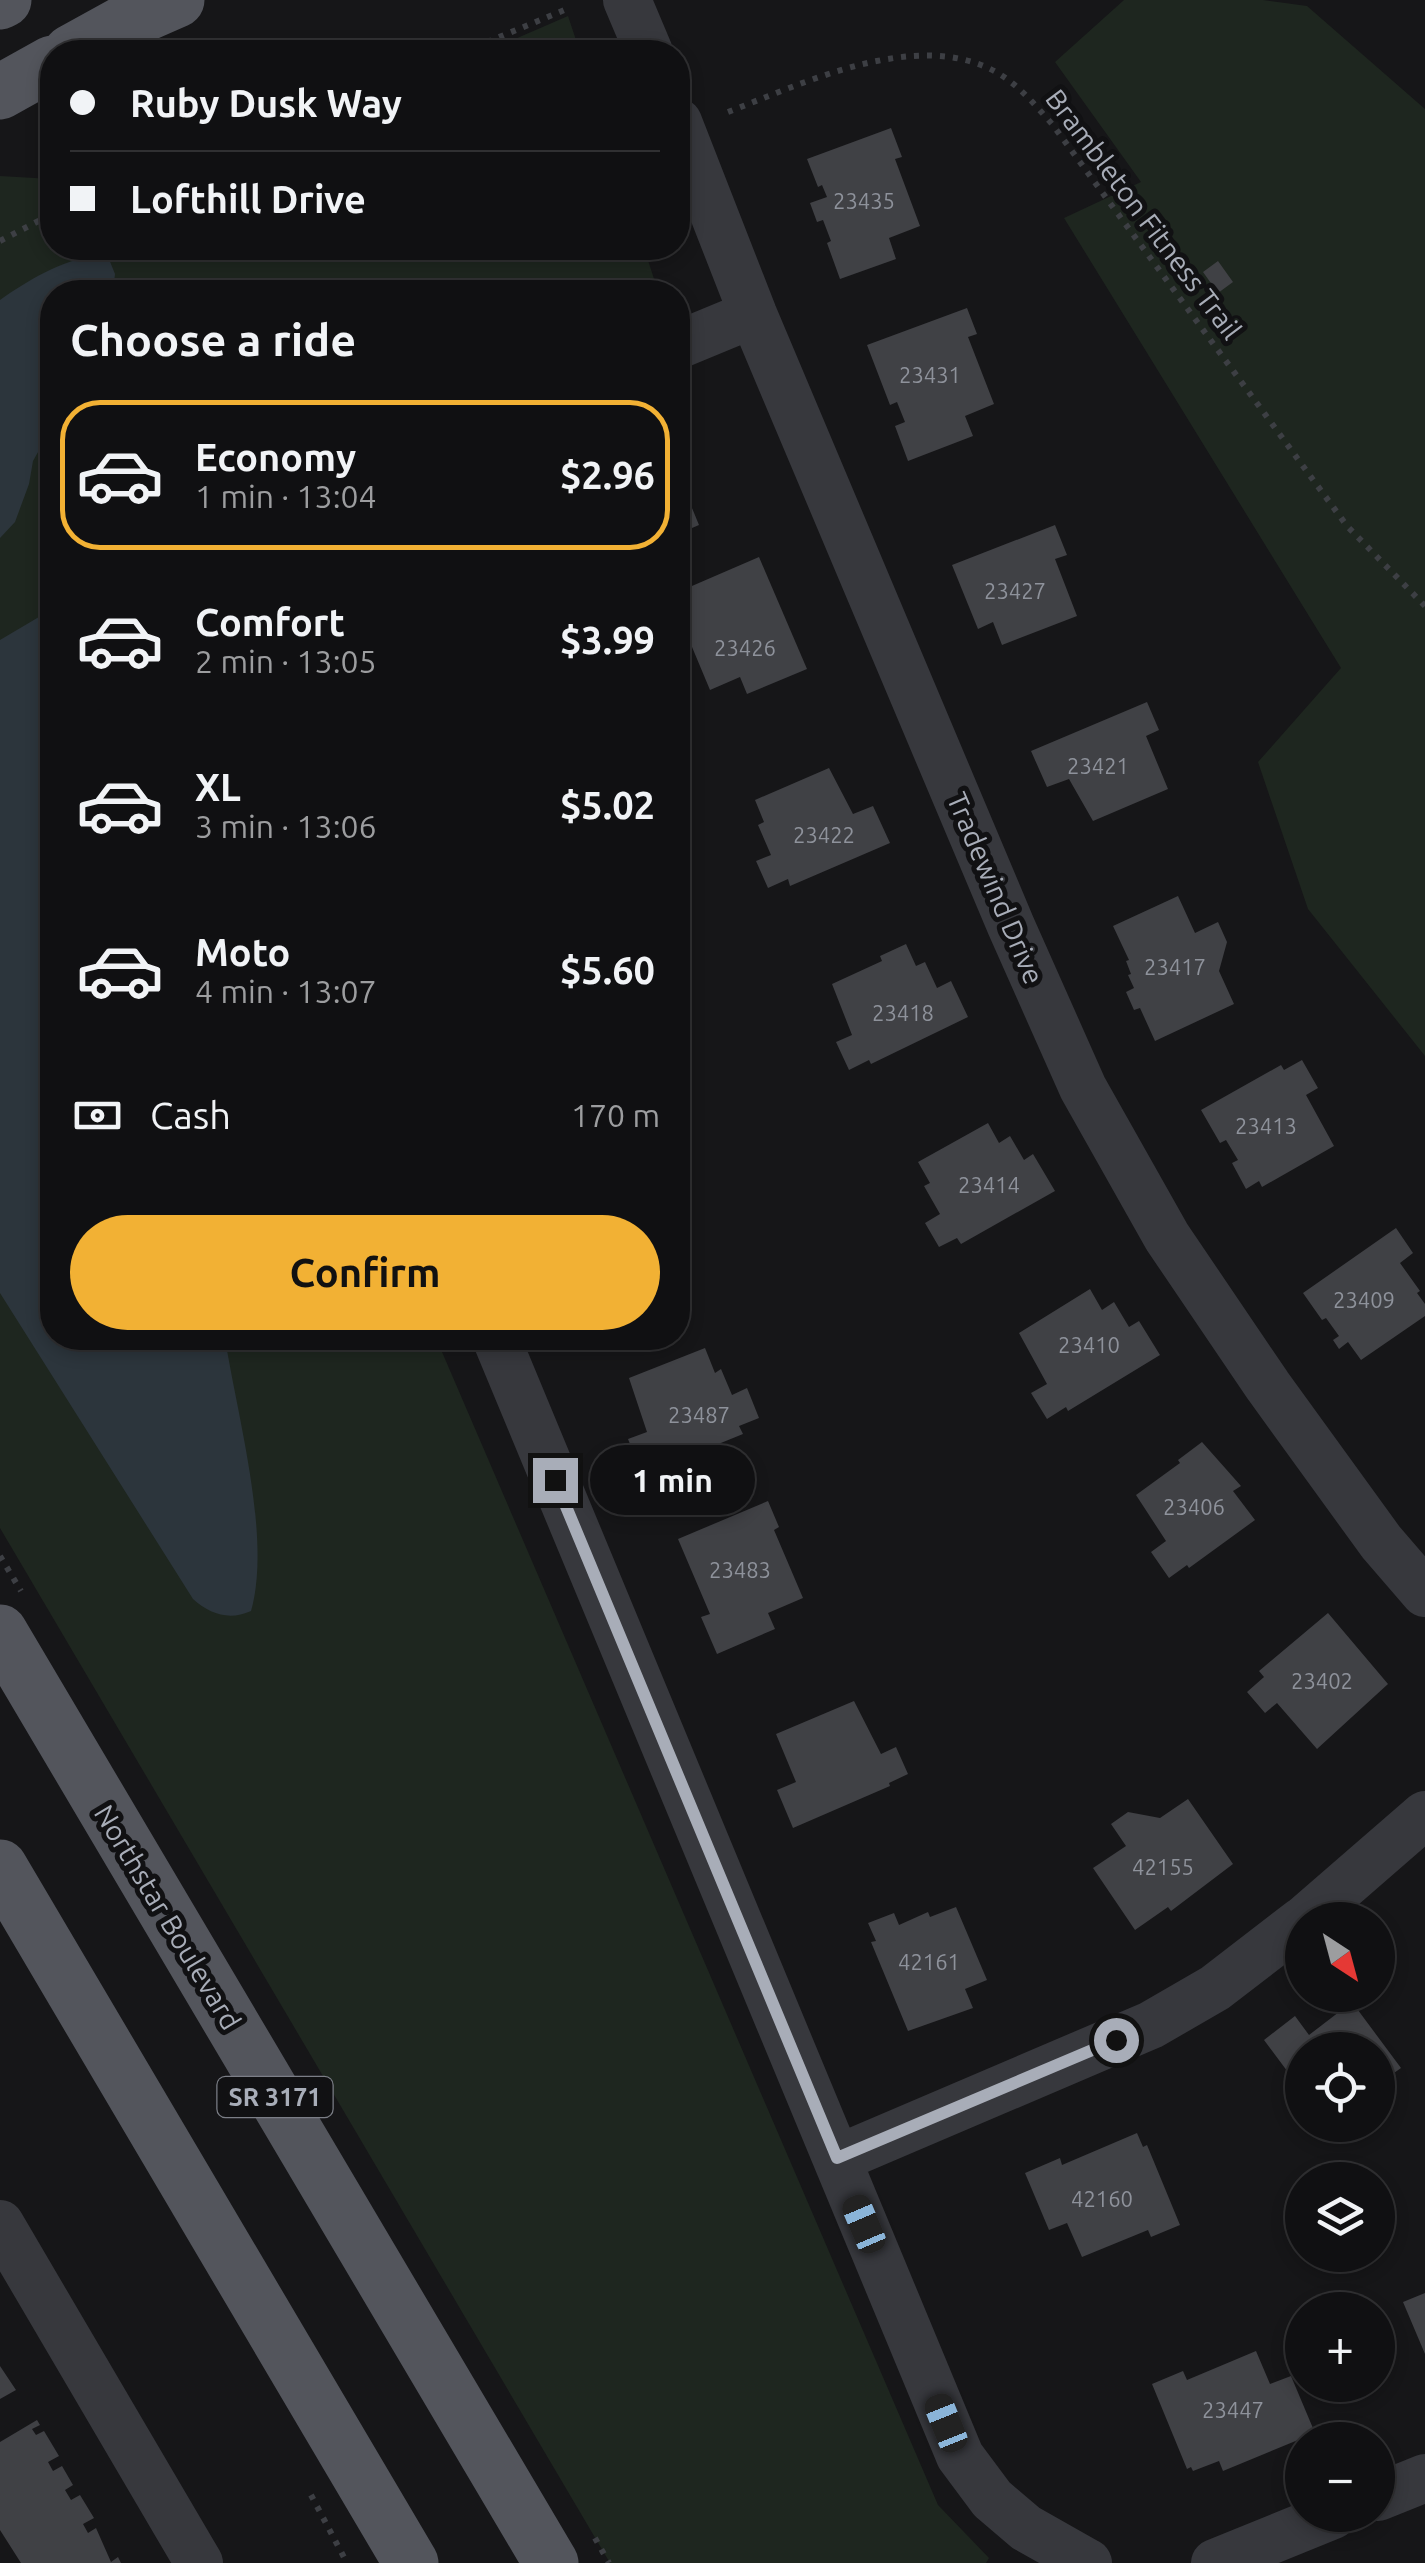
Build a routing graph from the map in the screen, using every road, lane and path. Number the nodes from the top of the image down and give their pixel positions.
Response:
1 (177, 0) edge
2 (627, 0) edge
3 (567, 8) dead end
4 (128, 13) edge
5 (89, 40) edge
6 (491, 40) edge
7 (643, 40) edge
8 (40, 70) edge
9 (0, 92) edge
10 (728, 112) dead end
11 (690, 153) edge
12 (40, 220) edge
13 (0, 241) edge
14 (752, 314) junction
15 (690, 341) edge
16 (1425, 606) edge
17 (501, 1350) edge
18 (1425, 1593) edge
19 (0, 1632) edge
20 (1425, 1815) edge
21 (0, 1867) edge
22 (1325, 1902) edge
23 (1285, 1935) edge
24 (837, 2158) junction
25 (0, 2224) edge
26 (1425, 2478) edge
27 (1395, 2490) edge
28 (1292, 2532) edge
29 (200, 2563) edge
30 (410, 2563) edge
31 (551, 2563) edge
32 (1088, 2563) edge
33 (1216, 2563) edge

1 - 4 main road
2 - 7 street
3 - 6 path
4 - 5 main road
8 - 9 main road
10 - 16 path, Brambleton Fitness Trail
11 - 14 street, Tradewind Drive
12 - 13 path
14 - 15 street
14 - 18 street, Tradewind Drive
17 - 24 street
19 - 31 main road, Northstar Boulevard / SR 3171
20 - 22 street
21 - 30 main road
23 - 24 street
24 - 32 street
25 - 29 street
26 - 27 street
28 - 33 street

